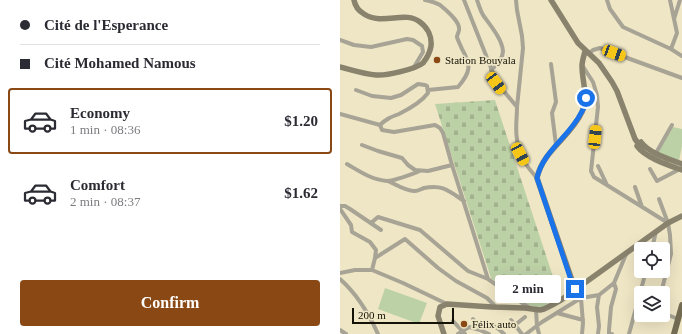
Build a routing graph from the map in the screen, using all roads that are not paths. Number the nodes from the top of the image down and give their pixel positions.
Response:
1 (354, 0) edge
2 (425, 0) edge
3 (464, 0) edge
4 (477, 0) edge
5 (516, 0) edge
6 (551, 0) edge
7 (607, 0) edge
8 (670, 0) edge
9 (680, 0) edge
10 (674, 19) junction
11 (340, 40) edge
12 (671, 49) junction
13 (587, 52) junction
14 (682, 56) edge
15 (551, 64) dead end
16 (582, 64) junction
17 (340, 67) edge
18 (414, 67) junction
19 (491, 70) junction
20 (682, 78) edge
21 (356, 90) dead end
22 (428, 90) junction
23 (517, 107) junction
24 (340, 114) edge
25 (380, 125) junction
26 (672, 125) dead end
27 (634, 135) junction
28 (362, 145) dead end
29 (556, 145) junction
30 (642, 148) tunnel mouth
31 (656, 153) junction
32 (347, 164) dead end
33 (452, 165) junction
34 (598, 166) dead end
35 (681, 168) edge
36 (650, 169) dead end
37 (420, 170) junction
38 (537, 178) junction
39 (388, 181) junction
40 (607, 185) junction
41 (635, 187) dead end
42 (659, 199) dead end
43 (464, 201) junction
44 (340, 206) edge
45 (642, 207) junction
46 (340, 209) edge
47 (682, 216) edge
48 (371, 223) junction
49 (668, 223) junction
50 (382, 230) dead end
51 (656, 231) junction
52 (654, 242) edge
53 (628, 251) junction
54 (375, 258) junction
55 (372, 270) junction
56 (340, 273) edge
57 (340, 279) edge
58 (488, 279) junction
59 (614, 283) junction
60 (663, 286) edge
61 (575, 289) junction
62 (599, 294) junction
63 (581, 298) junction
64 (447, 304) junction
65 (682, 305) edge
66 (497, 307) junction
67 (534, 309) junction
68 (557, 313) junction
69 (670, 316) edge
70 (525, 317) dead end
71 (473, 319) dead end
72 (634, 319) edge
73 (678, 319) junction
74 (511, 320) dead end
75 (583, 320) junction
76 (453, 321) dead end
77 (515, 325) junction
78 (537, 326) junction
79 (480, 329) junction
80 (340, 330) edge
81 (462, 333) edge
82 (346, 334) edge
83 (378, 334) edge
84 (444, 334) edge
85 (483, 334) edge
86 (489, 334) edge
87 (504, 334) edge
88 (522, 334) edge
89 (526, 334) edge
90 (539, 334) edge
91 (582, 334) edge
92 (598, 334) edge
93 (609, 334) edge
94 (612, 334) edge
95 (629, 334) edge
96 (674, 334) edge

1 - 18 main road
2 - 22 street
3 - 19 street
4 - 19 street
5 - 23 street
6 - 13 main road
7 - 12 street
8 - 10 street
9 - 10 street
10 - 12 street
11 - 18 street
12 - 14 street
13 - 16 main road
13 - 20 street
13 - 27 main road
15 - 29 street
16 - 29 main road
16 - 40 street
17 - 18 main road
19 - 23 street
21 - 22 street
22 - 25 street
23 - 38 street
24 - 25 street
25 - 33 street
26 - 31 street
27 - 30 main road
27 - 31 main road
27 - 35 main road
28 - 37 street
29 - 38 main road
31 - 35 main road
32 - 39 street
33 - 37 street
33 - 43 street
34 - 40 street
35 - 36 street
37 - 39 street
38 - 61 main road
39 - 43 street
40 - 45 street
41 - 45 street
42 - 49 street
43 - 58 street
44 - 48 street
45 - 49 street
46 - 54 street
47 - 49 main road
48 - 50 street
48 - 58 street
49 - 51 main road
49 - 60 street
51 - 52 street
51 - 53 main road
53 - 59 street
53 - 61 main road
54 - 55 street
54 - 66 street
55 - 56 street
55 - 64 street
57 - 83 street
58 - 67 street
59 - 62 street
59 - 93 street
61 - 63 street
61 - 67 main road
62 - 63 street
62 - 92 street
63 - 68 street
63 - 75 street
64 - 66 main road
64 - 84 main road
65 - 73 main road
66 - 67 main road
67 - 78 street
68 - 75 street
68 - 78 street
69 - 73 street
70 - 77 street
71 - 79 street
72 - 95 street
73 - 96 main road
74 - 77 street
75 - 91 street
76 - 81 street
77 - 88 street
78 - 89 street
78 - 90 street
79 - 81 street
79 - 85 street
79 - 86 street
79 - 87 street
80 - 82 street
93 - 94 street

